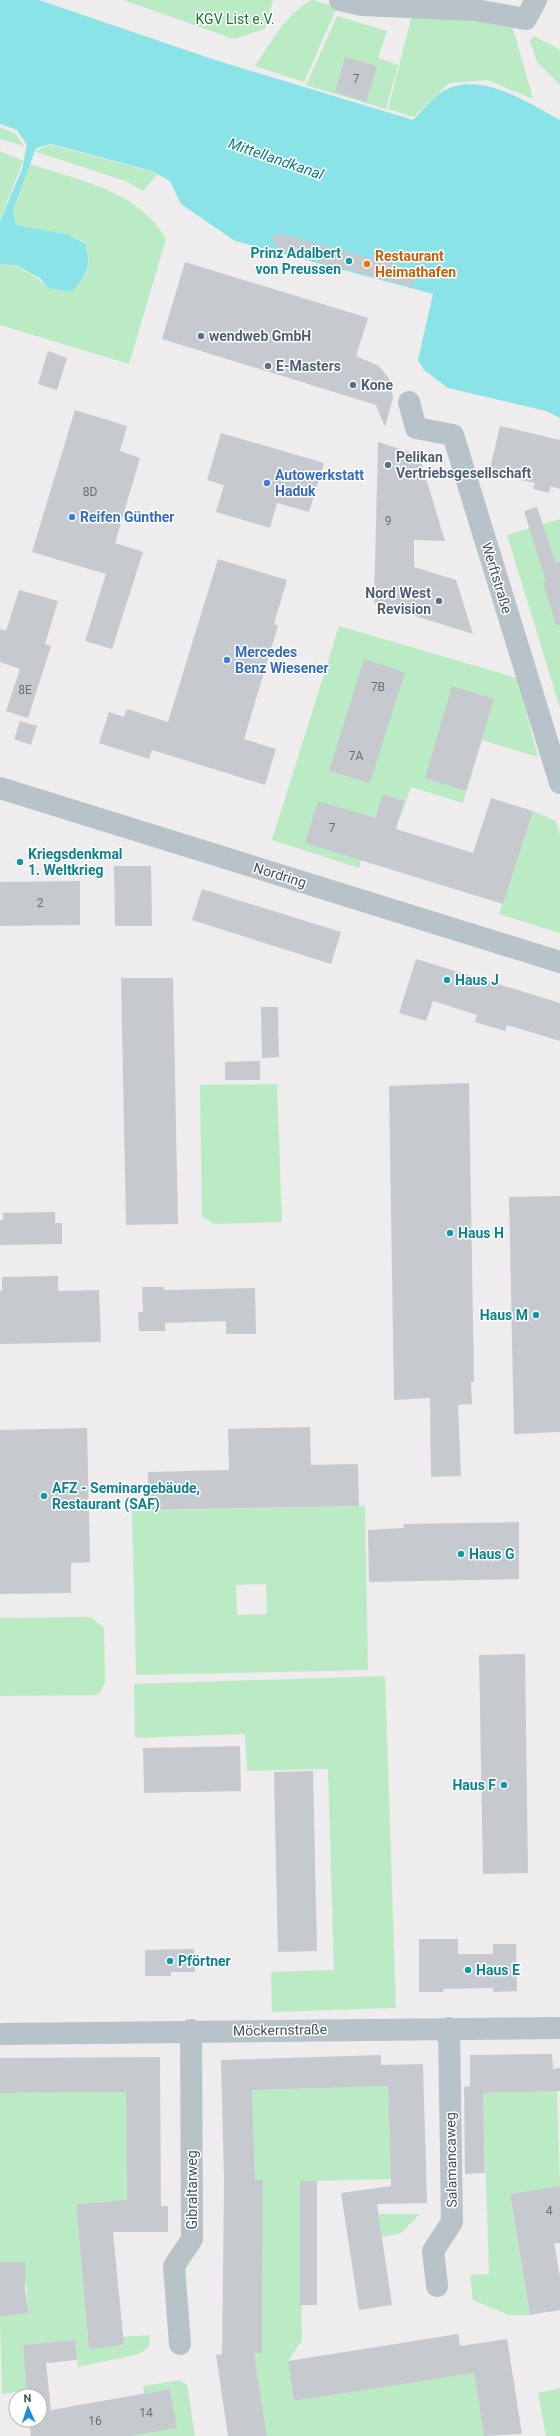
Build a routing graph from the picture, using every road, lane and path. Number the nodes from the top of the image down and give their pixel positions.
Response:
1 (340, 0) edge
2 (536, 0) edge
3 (409, 402) dead end
4 (560, 783) edge
5 (0, 788) edge
6 (560, 962) edge
7 (449, 2028) junction
8 (560, 2028) edge
9 (191, 2030) junction
10 (0, 2034) edge
11 (437, 2286) dead end
12 (180, 2344) dead end

1 - 2 street
3 - 4 street, Werftstraße
5 - 6 street, Nordring
7 - 8 street, Möckernstraße
7 - 9 street, Möckernstraße
7 - 11 street, Salamancaweg
9 - 10 street, Möckernstraße
9 - 12 street, Gibraltarweg

